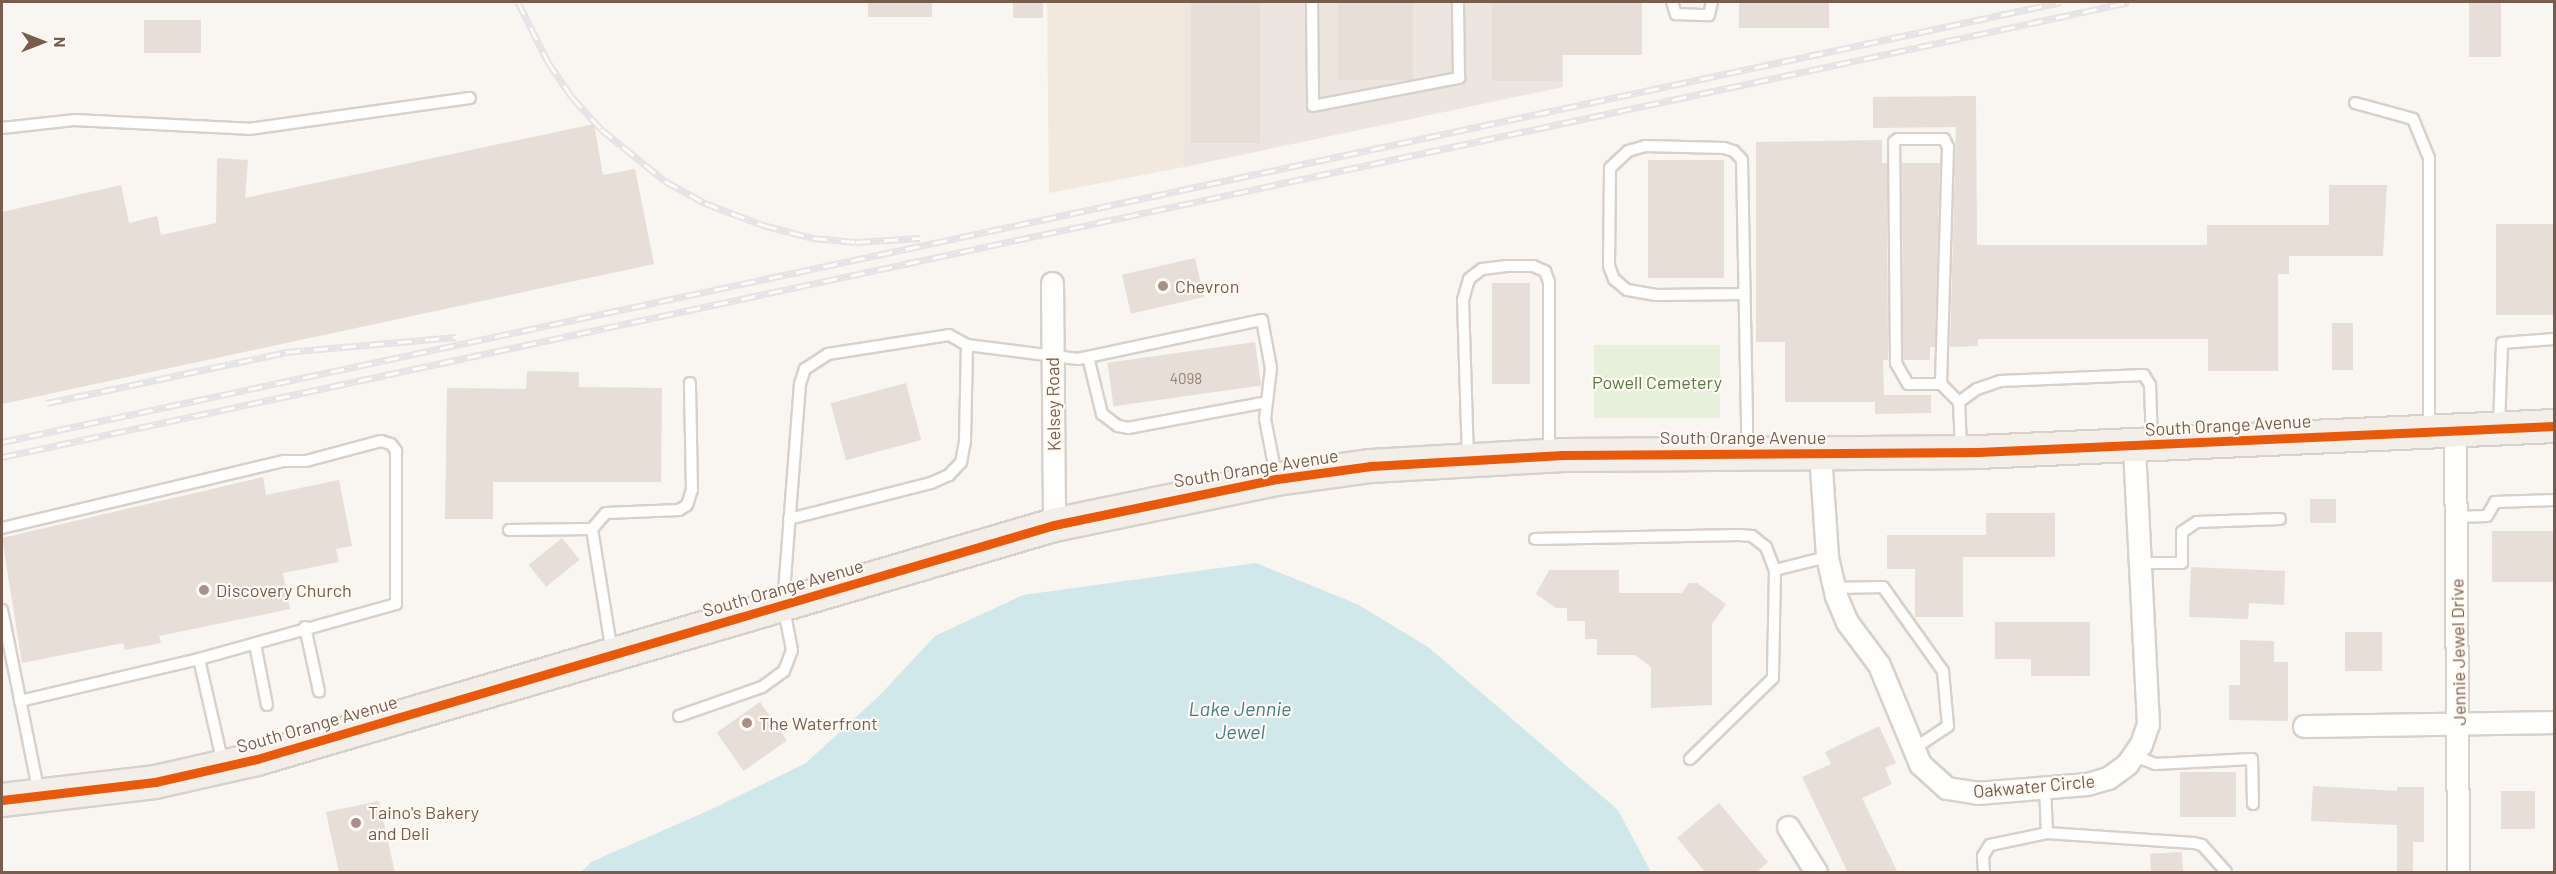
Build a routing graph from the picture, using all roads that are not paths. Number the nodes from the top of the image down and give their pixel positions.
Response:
1 (1312, 2) edge
2 (1458, 2) edge
3 (1672, 2) edge
4 (1712, 2) edge
5 (470, 98) dead end
6 (2355, 104) dead end
7 (2, 128) edge
8 (1052, 283) dead end
9 (1744, 294) junction
10 (2554, 339) edge
11 (967, 345) junction
12 (1052, 356) junction
13 (1088, 357) junction
14 (690, 383) dead end
15 (1941, 384) junction
16 (1267, 402) junction
17 (1959, 402) junction
18 (2554, 426) edge
19 (2499, 429) junction
20 (2442, 432) junction
21 (2143, 445) junction
22 (1961, 452) junction
23 (1820, 453) junction
24 (1747, 454) junction
25 (1549, 455) junction
26 (1468, 459) junction
27 (1277, 479) junction
28 (2554, 500) edge
29 (2456, 517) junction
30 (789, 519) junction
31 (2280, 519) dead end
32 (1054, 525) junction
33 (2, 528) edge
34 (592, 529) junction
35 (509, 530) dead end
36 (1534, 539) dead end
37 (1827, 558) junction
38 (2139, 563) junction
39 (1775, 570) junction
40 (1835, 588) junction
41 (783, 605) junction
42 (2, 610) edge
43 (305, 627) junction
44 (255, 644) junction
45 (612, 655) junction
46 (199, 659) junction
47 (319, 691) dead end
48 (20, 701) junction
49 (267, 705) dead end
50 (679, 716) dead end
51 (2554, 722) edge
52 (2460, 723) junction
53 (2304, 726) dead end
54 (1912, 750) junction
55 (2132, 755) junction
56 (1690, 759) dead end
57 (224, 767) junction
58 (2045, 787) junction
59 (39, 796) junction
60 (2, 800) edge
61 (2253, 804) dead end
62 (1788, 827) dead end
63 (2047, 833) junction
64 (1816, 873) edge
65 (1984, 873) edge
66 (2226, 873) edge
67 (2458, 873) edge

1 - 2 lane
3 - 4 lane
5 - 7 lane
6 - 20 lane
8 - 12 street, Kelsey Road
9 - 9 lane
9 - 24 lane
10 - 19 lane
11 - 12 lane
11 - 30 lane
11 - 30 lane
12 - 13 lane
12 - 32 street, Kelsey Road
13 - 16 lane
13 - 16 lane
14 - 34 lane
15 - 15 lane
15 - 17 lane
16 - 27 lane
17 - 21 lane
17 - 22 lane
18 - 19 main road, South Orange Avenue
19 - 20 main road, South Orange Avenue
20 - 21 main road, South Orange Avenue
20 - 29 street, Jennie Jewel Drive
21 - 22 main road, South Orange Avenue
21 - 38 street, Oakwater Circle
22 - 23 main road, South Orange Avenue
23 - 24 main road, South Orange Avenue
23 - 37 street, Oakwater Circle
24 - 25 main road, South Orange Avenue
25 - 26 main road, South Orange Avenue
25 - 26 lane
26 - 27 main road, South Orange Avenue
27 - 32 main road, South Orange Avenue
28 - 29 lane
29 - 52 street, Jennie Jewel Drive
30 - 41 lane
31 - 38 lane
32 - 41 main road, South Orange Avenue
33 - 43 lane
34 - 35 lane
34 - 45 lane
36 - 39 lane
37 - 39 lane
37 - 40 street, Oakwater Circle
38 - 55 street, Oakwater Circle
39 - 56 lane
40 - 54 street, Oakwater Circle
40 - 54 lane
41 - 45 main road, South Orange Avenue
41 - 50 lane
42 - 48 lane
43 - 44 lane
43 - 47 lane
44 - 46 lane
44 - 49 lane
45 - 57 main road, South Orange Avenue
46 - 48 lane
46 - 57 lane
48 - 59 lane
51 - 52 street
52 - 53 street
52 - 67 street, Jennie Jewel Drive
54 - 58 street, Oakwater Circle
55 - 58 street, Oakwater Circle
55 - 61 lane
57 - 59 main road, South Orange Avenue
58 - 63 lane
59 - 60 main road, South Orange Avenue
62 - 64 street
63 - 65 lane
63 - 66 lane

